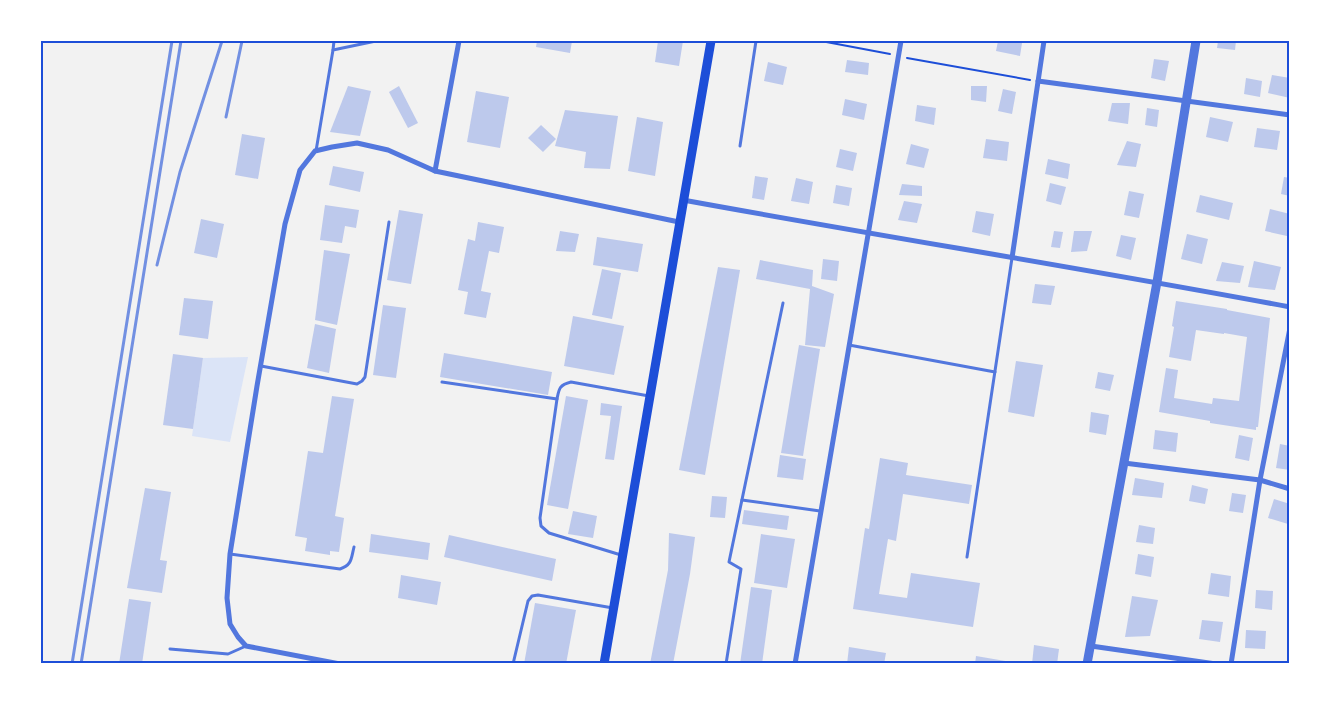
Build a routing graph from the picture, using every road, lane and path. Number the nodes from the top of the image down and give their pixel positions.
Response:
1 (334, 41) edge
2 (376, 41) edge
3 (459, 41) edge
4 (711, 41) edge
5 (756, 41) edge
6 (822, 41) edge
7 (901, 41) edge
8 (1044, 41) edge
9 (1196, 41) edge
10 (332, 50) junction
11 (899, 56) junction
12 (1038, 81) junction
13 (1187, 102) junction
14 (1290, 115) edge
15 (740, 146) dead end
16 (316, 151) junction
17 (435, 171) junction
18 (683, 200) junction
19 (388, 222) dead end
20 (679, 222) junction
21 (868, 233) junction
22 (1012, 258) junction
23 (1156, 282) junction
24 (783, 303) dead end
25 (1290, 308) edge
26 (1290, 328) edge
27 (849, 345) junction
28 (260, 366) junction
29 (995, 372) junction
30 (442, 382) dead end
31 (649, 397) junction
32 (557, 399) junction
33 (1124, 463) junction
34 (1260, 480) junction
35 (1290, 489) edge
36 (742, 500) junction
37 (820, 511) junction
38 (354, 547) dead end
39 (230, 554) junction
40 (622, 556) junction
41 (967, 557) dead end
42 (614, 608) junction
43 (246, 646) junction
44 (1091, 646) junction
45 (170, 649) dead end
46 (340, 664) edge
47 (513, 664) edge
48 (604, 664) edge
49 (726, 664) edge
50 (795, 664) edge
51 (1087, 664) edge
52 (1216, 664) edge
53 (1231, 664) edge

1 - 10 lane
2 - 10 lane
3 - 17 street
4 - 18 main road
5 - 15 lane
6 - 11 path
7 - 11 street
8 - 12 street
9 - 13 street
10 - 16 lane
11 - 12 path
11 - 21 street
12 - 13 street
12 - 22 street
13 - 14 street
13 - 23 street
16 - 17 street
16 - 28 street
17 - 20 street
18 - 20 main road
18 - 21 street
19 - 28 lane
20 - 31 main road
21 - 22 street
21 - 27 street
22 - 23 street
22 - 29 lane
23 - 25 street
23 - 33 street
24 - 36 lane
26 - 34 street
27 - 29 lane
27 - 37 street
28 - 39 street
29 - 41 lane
30 - 32 lane
31 - 32 lane
31 - 40 main road
32 - 40 lane
33 - 34 street
33 - 44 street
34 - 35 street
34 - 53 street
36 - 37 lane
36 - 49 lane
37 - 50 street
38 - 39 lane
39 - 43 street
40 - 42 main road
42 - 47 lane
42 - 48 main road
43 - 45 lane
43 - 46 street
44 - 51 street
44 - 52 street

